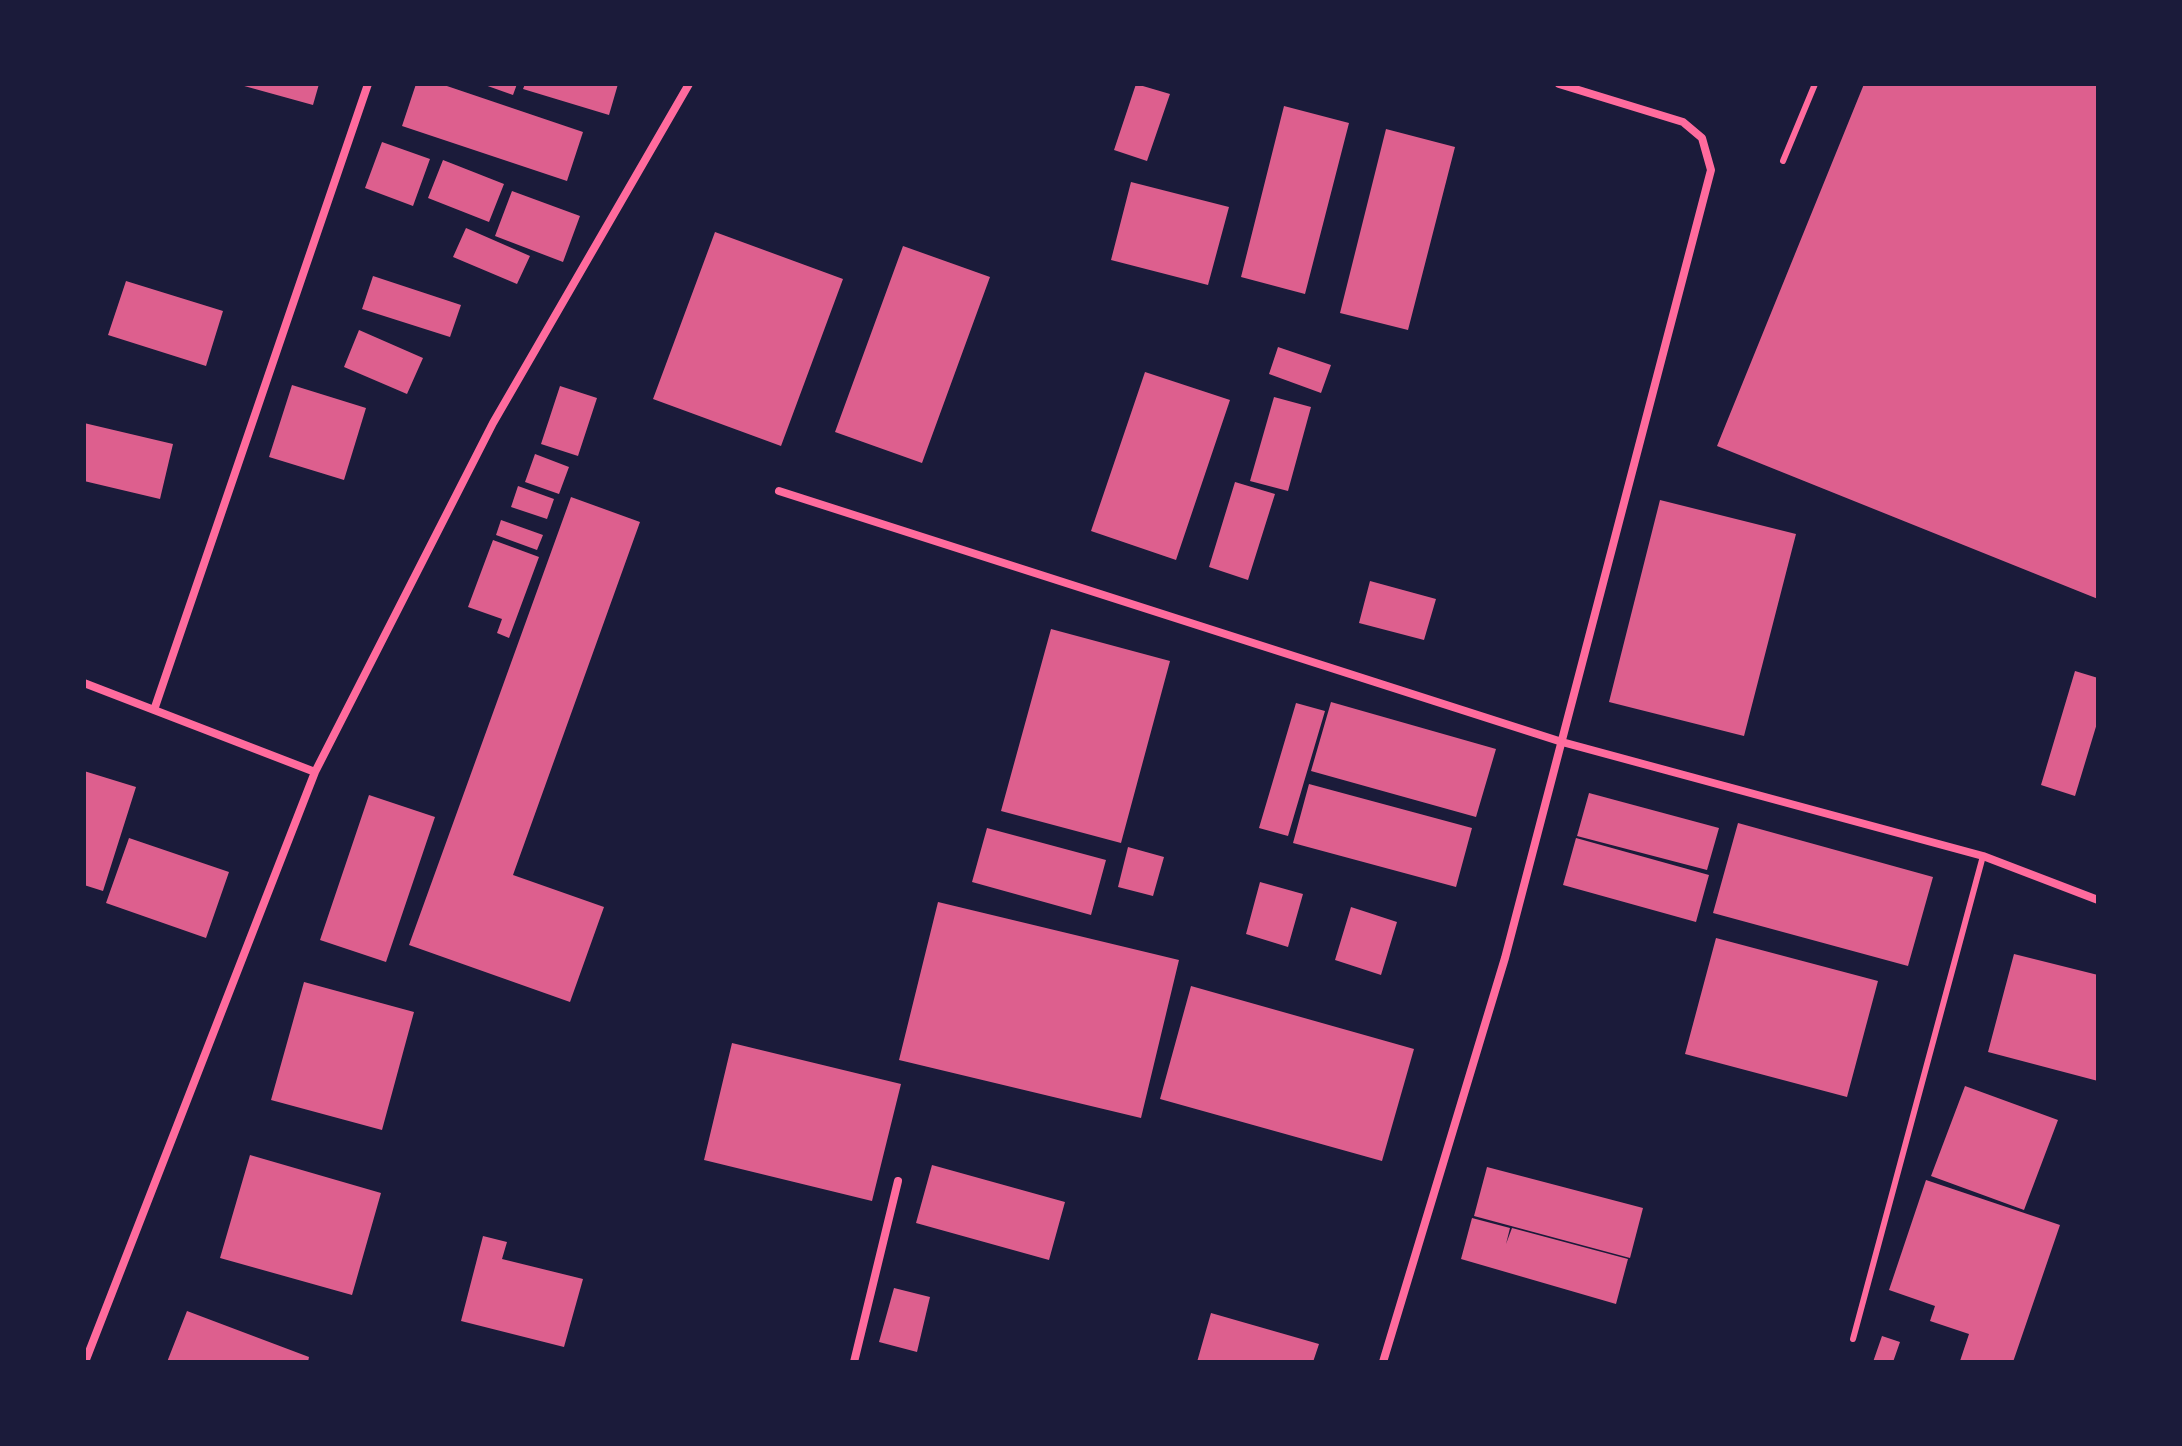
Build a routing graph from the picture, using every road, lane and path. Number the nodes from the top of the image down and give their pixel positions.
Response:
1 (368, 84) edge
2 (689, 84) edge
3 (1559, 84) edge
4 (1815, 84) edge
5 (1783, 161) dead end
6 (779, 491) dead end
7 (84, 683) edge
8 (154, 710) junction
9 (1562, 742) junction
10 (315, 772) junction
11 (1983, 856) junction
12 (2098, 900) edge
13 (898, 1181) dead end
14 (1853, 1339) dead end
15 (85, 1362) edge
16 (854, 1362) edge
17 (1383, 1362) edge

1 - 8 street
2 - 10 street
3 - 9 street
4 - 5 lane
6 - 9 street
7 - 8 street
8 - 10 street
9 - 11 street
9 - 17 street
10 - 15 street
11 - 12 street
11 - 14 lane
13 - 16 street

